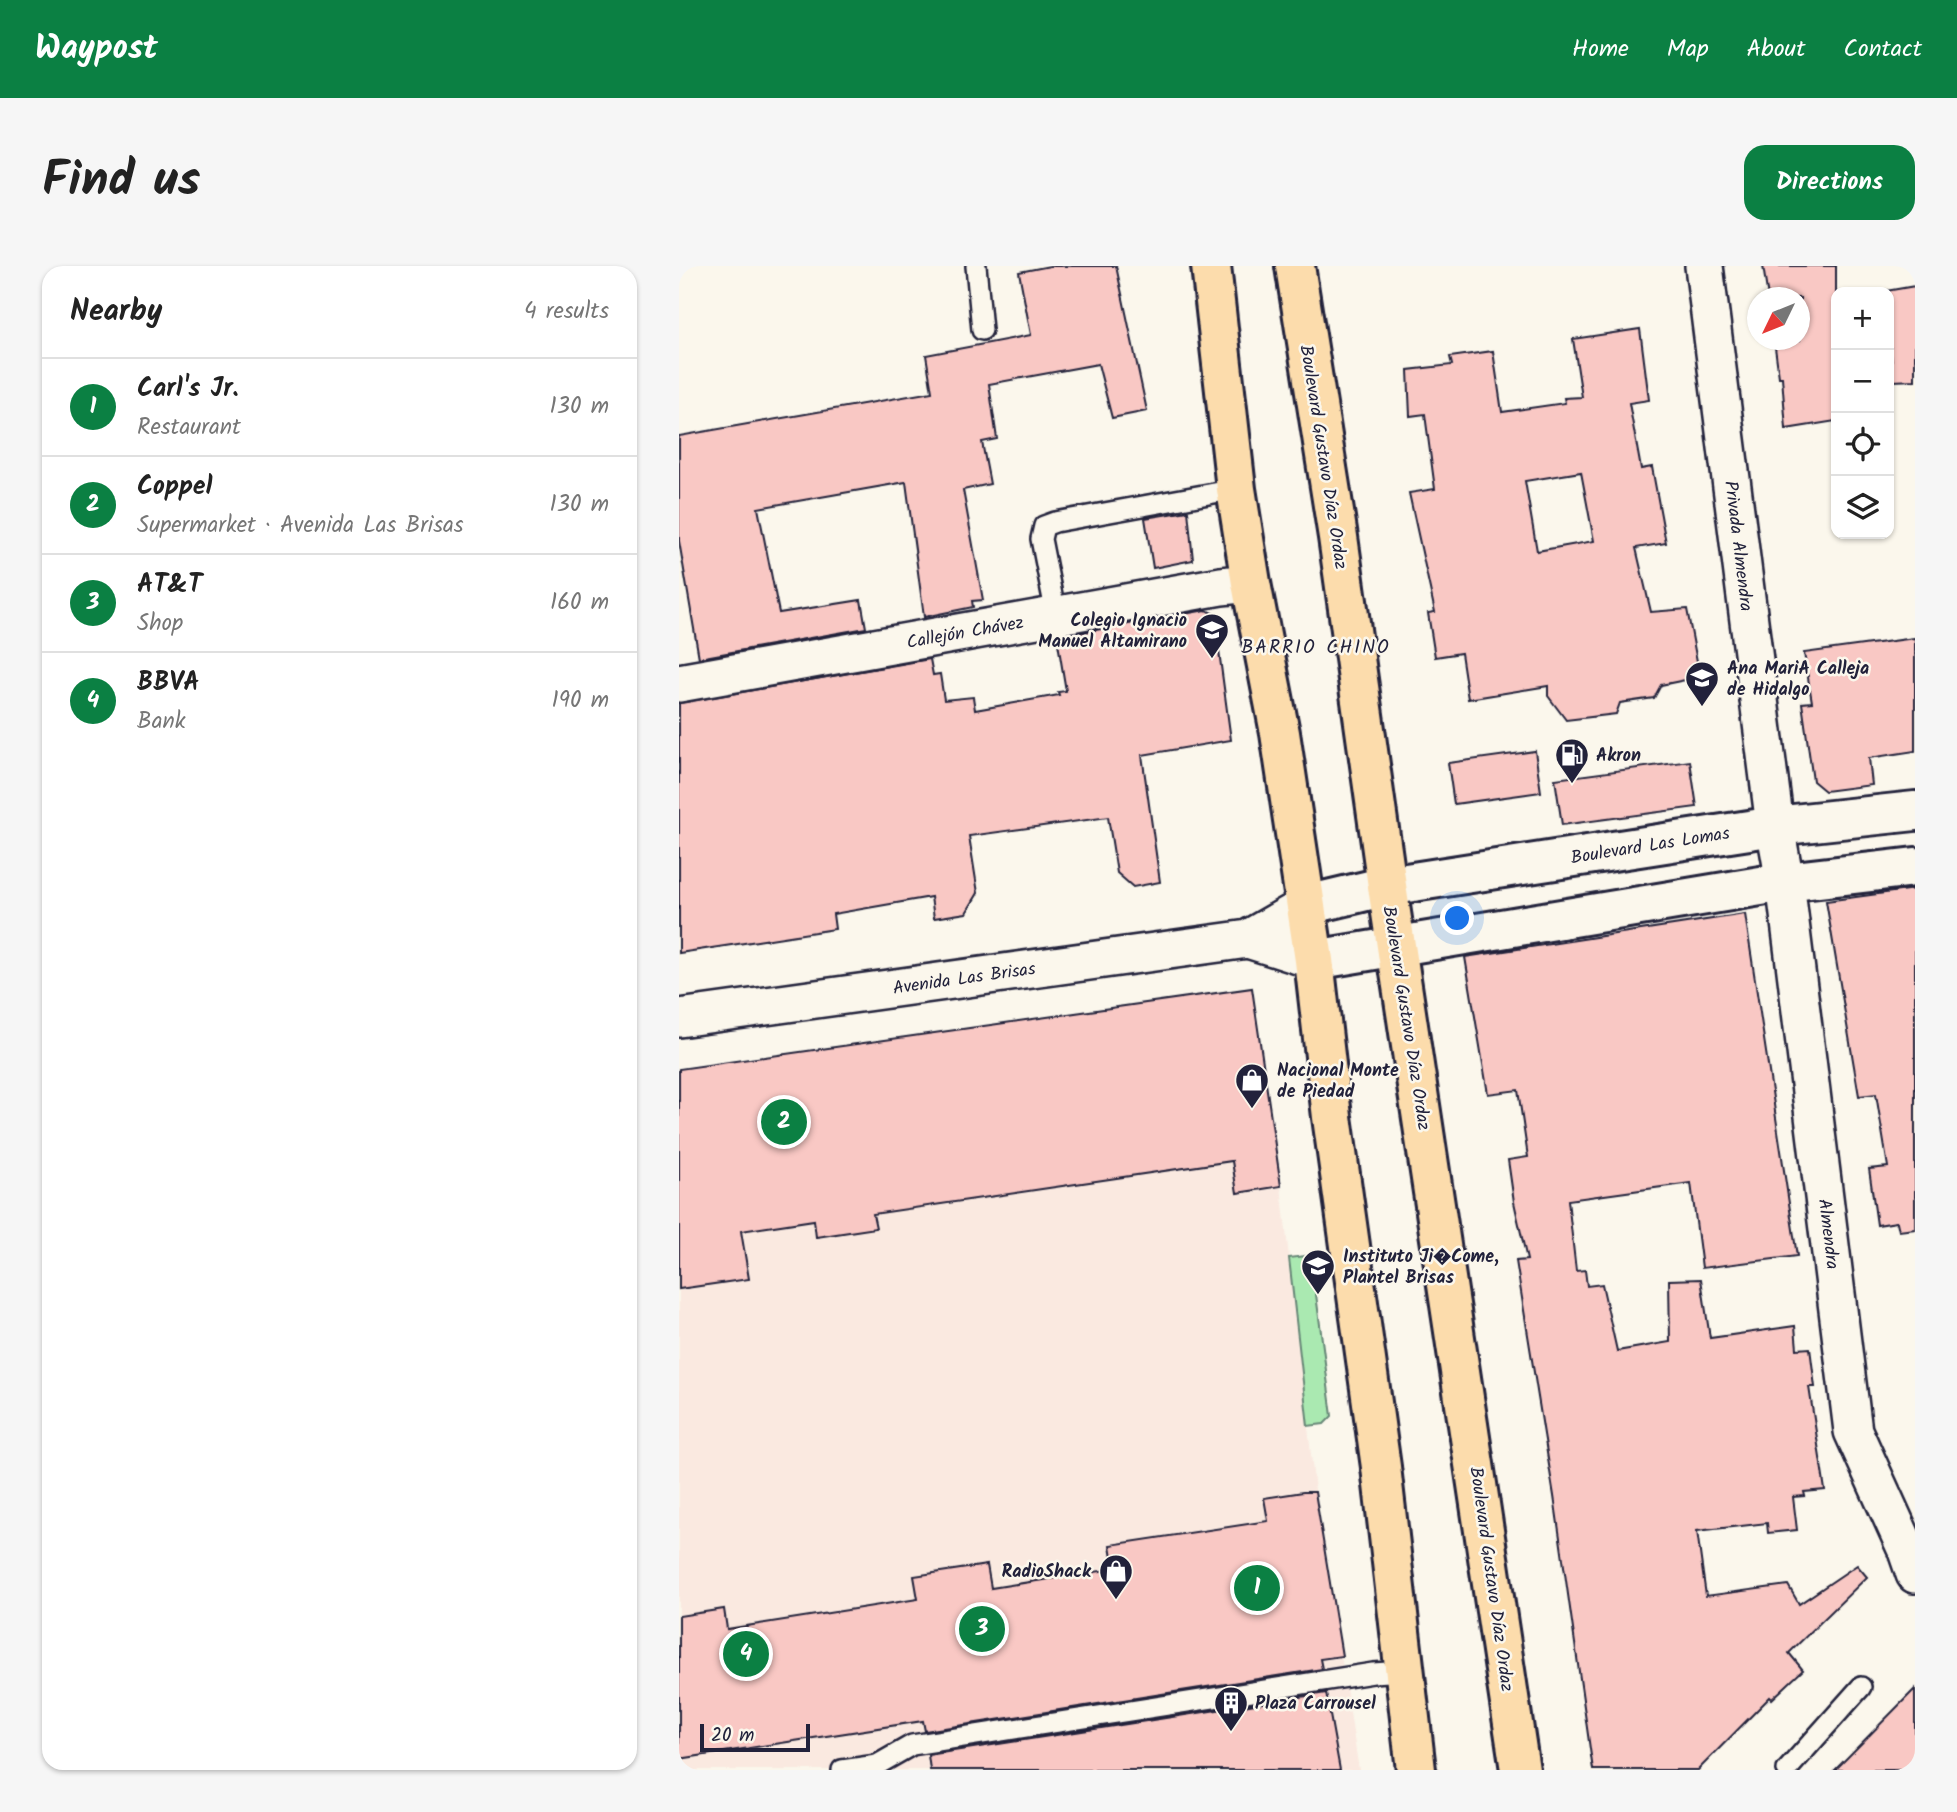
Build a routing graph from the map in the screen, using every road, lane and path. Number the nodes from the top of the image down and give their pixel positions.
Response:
1 (976, 266) edge
2 (1211, 266) edge
3 (1295, 266) edge
4 (1704, 266) edge
5 (982, 330) dead end
6 (1237, 488) junction
7 (1251, 583) junction
8 (1056, 615) junction
9 (679, 683) edge
10 (1915, 811) edge
11 (1775, 826) junction
12 (1915, 867) edge
13 (1785, 882) junction
14 (1387, 886) junction
15 (1307, 905) junction
16 (1248, 939) junction
17 (1397, 945) junction
18 (1314, 960) junction
19 (679, 1018) edge
20 (1915, 1574) edge
21 (1404, 1671) junction
22 (1861, 1687) dead end
23 (842, 1770) edge
24 (1416, 1770) edge
25 (1520, 1770) edge
26 (1787, 1770) edge

1 - 5 lane
2 - 6 main road
3 - 14 main road, Boulevard Gustavo Díaz Ordaz
4 - 11 street, Privada Almendra
6 - 7 main road
6 - 8 lane
7 - 8 street, Callejón Chávez
7 - 15 main road
8 - 9 street, Callejón Chávez
10 - 11 main road, Boulevard Las Lomas
11 - 13 street, Privada Almendra
11 - 14 main road, Boulevard Las Lomas
12 - 13 main road
13 - 17 main road
13 - 20 street, Almendra
14 - 15 main road, Boulevard Las Lomas
14 - 17 main road, Boulevard Gustavo Díaz Ordaz
15 - 16 street, Avenida Las Brisas
15 - 18 main road
16 - 18 street, Avenida Las Brisas
16 - 19 street, Avenida Las Brisas
17 - 18 main road
17 - 25 main road, Boulevard Gustavo Díaz Ordaz
18 - 21 main road
21 - 23 lane
21 - 24 main road
22 - 26 lane

